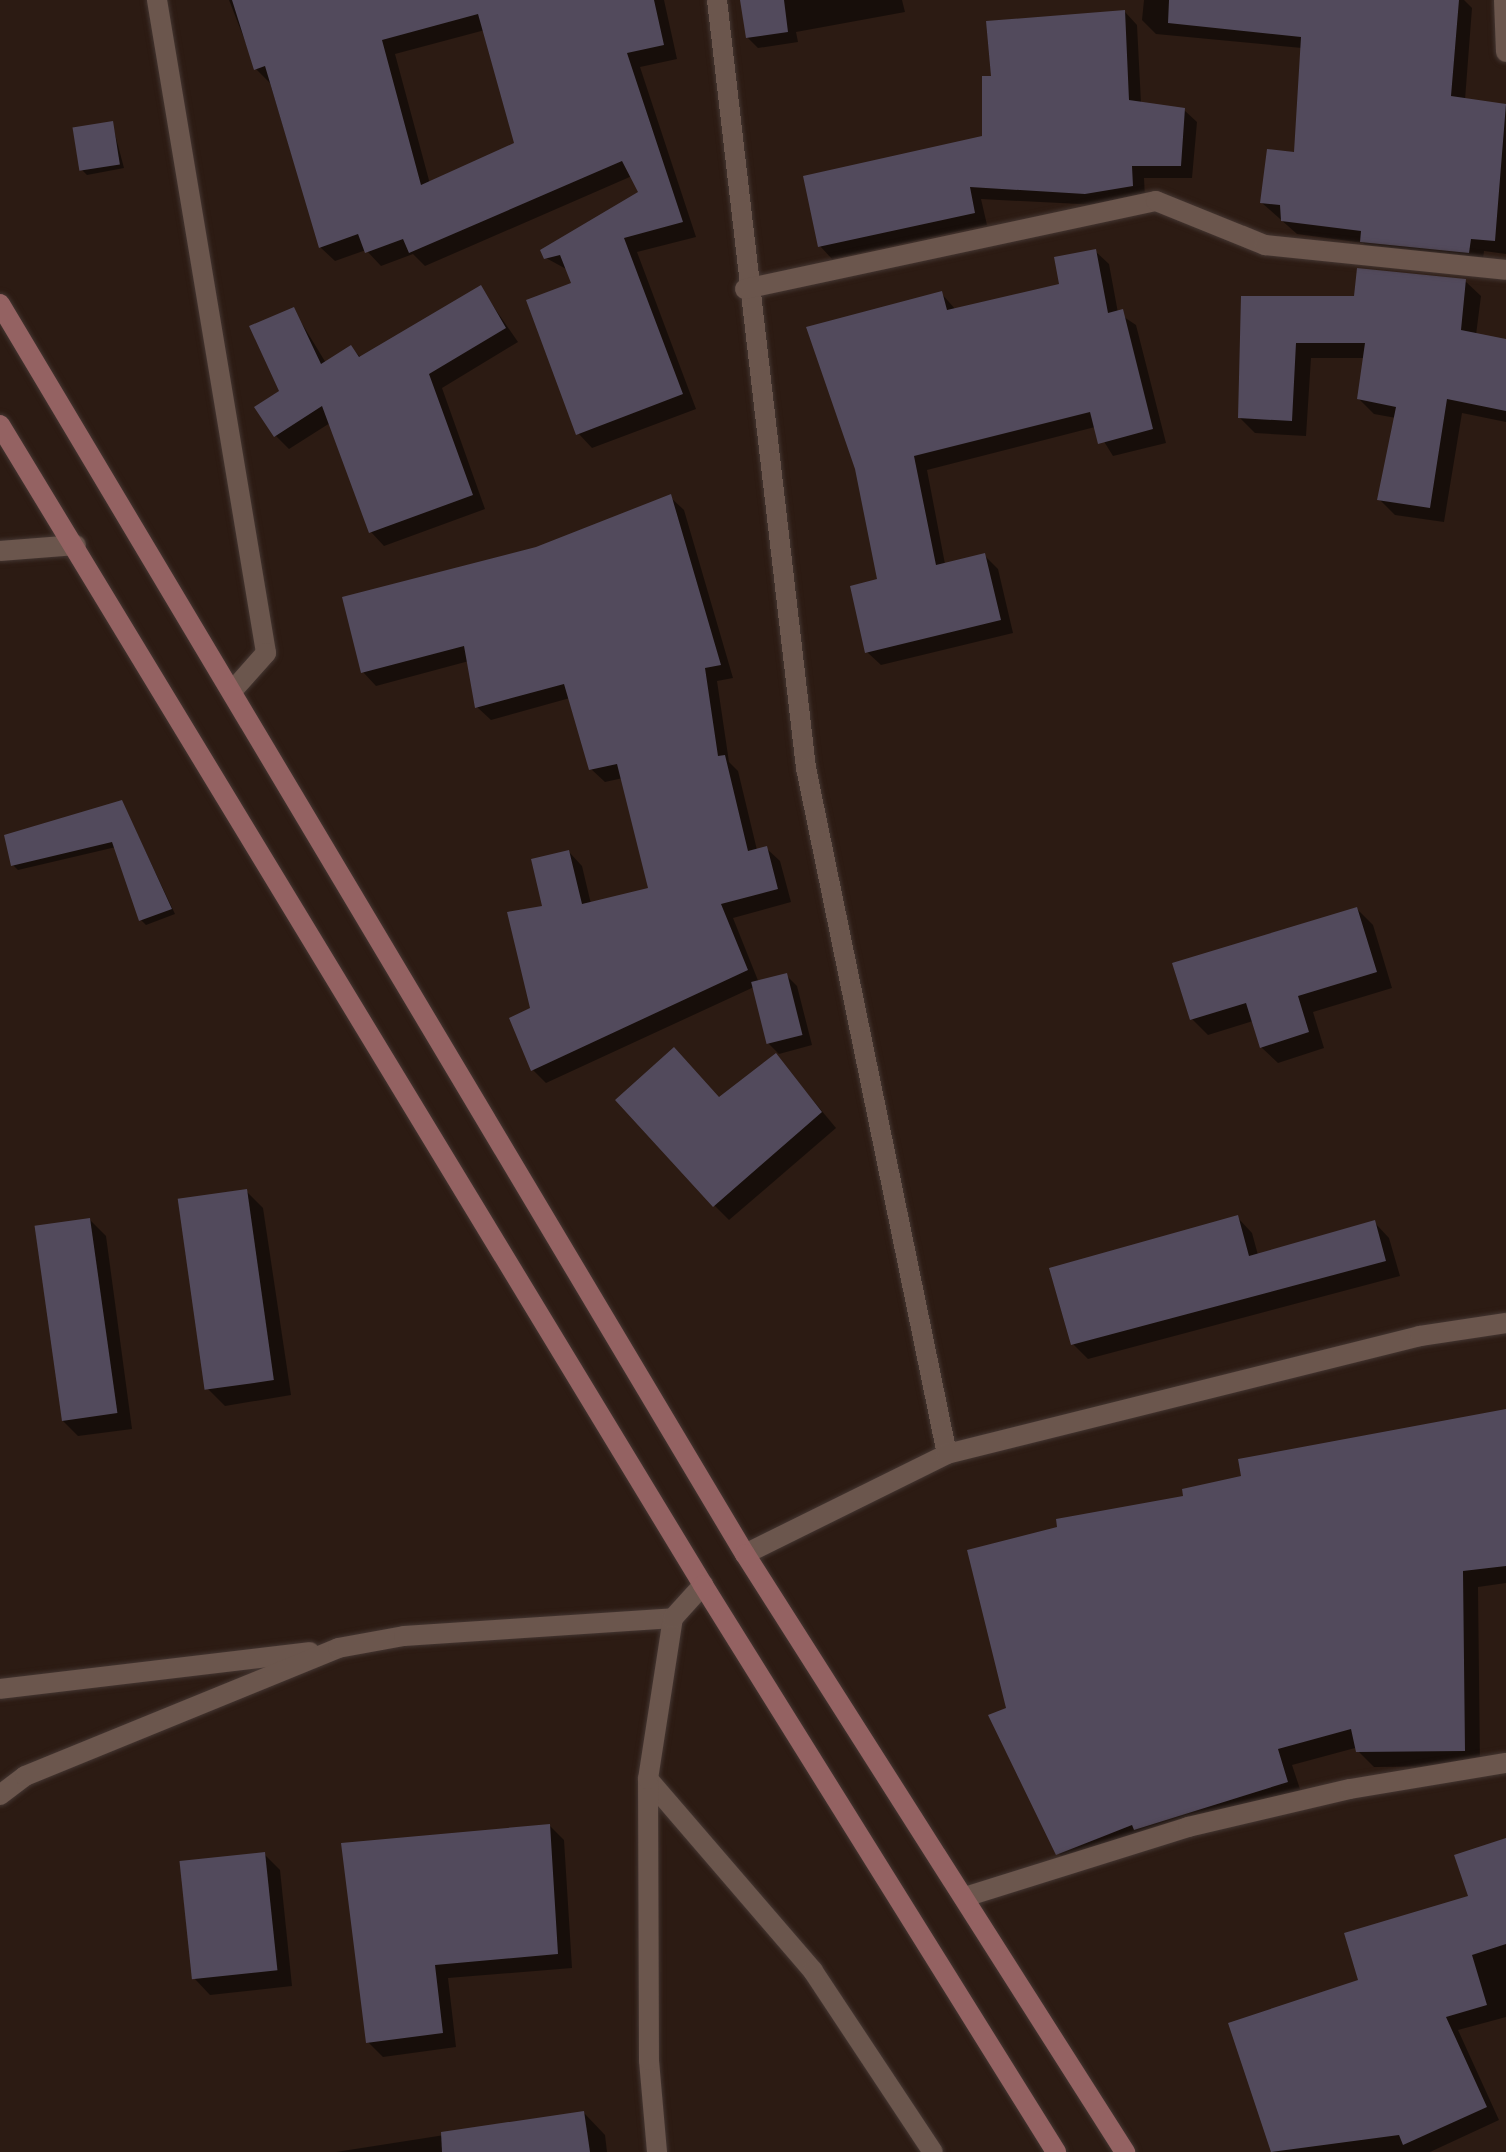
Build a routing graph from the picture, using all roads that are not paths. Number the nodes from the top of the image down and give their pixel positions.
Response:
1 (157, 0) edge
2 (717, 0) edge
3 (1504, 0) edge
4 (1506, 52) edge
5 (1506, 270) edge
6 (745, 289) junction
7 (0, 304) edge
8 (0, 425) edge
9 (76, 545) junction
10 (0, 551) edge
11 (234, 689) junction
12 (1506, 1323) edge
13 (947, 1454) junction
14 (745, 1554) junction
15 (703, 1585) junction
16 (673, 1618) junction
17 (338, 1648) junction
18 (0, 1689) edge
19 (1506, 1763) edge
20 (648, 1779) junction
21 (0, 1795) edge
22 (968, 1896) junction
23 (657, 2152) edge
24 (933, 2152) edge
25 (1056, 2152) edge
26 (1125, 2152) edge

1 - 11 street
2 - 6 street
3 - 4 street
5 - 6 street
6 - 13 street
7 - 11 main road
8 - 9 main road
9 - 10 street
9 - 15 main road
11 - 14 main road
12 - 13 street
13 - 14 street
14 - 22 main road
15 - 16 street
15 - 25 main road
16 - 17 street
16 - 20 street
17 - 18 street
17 - 21 street
19 - 22 street
20 - 23 street
20 - 24 street
22 - 26 main road

